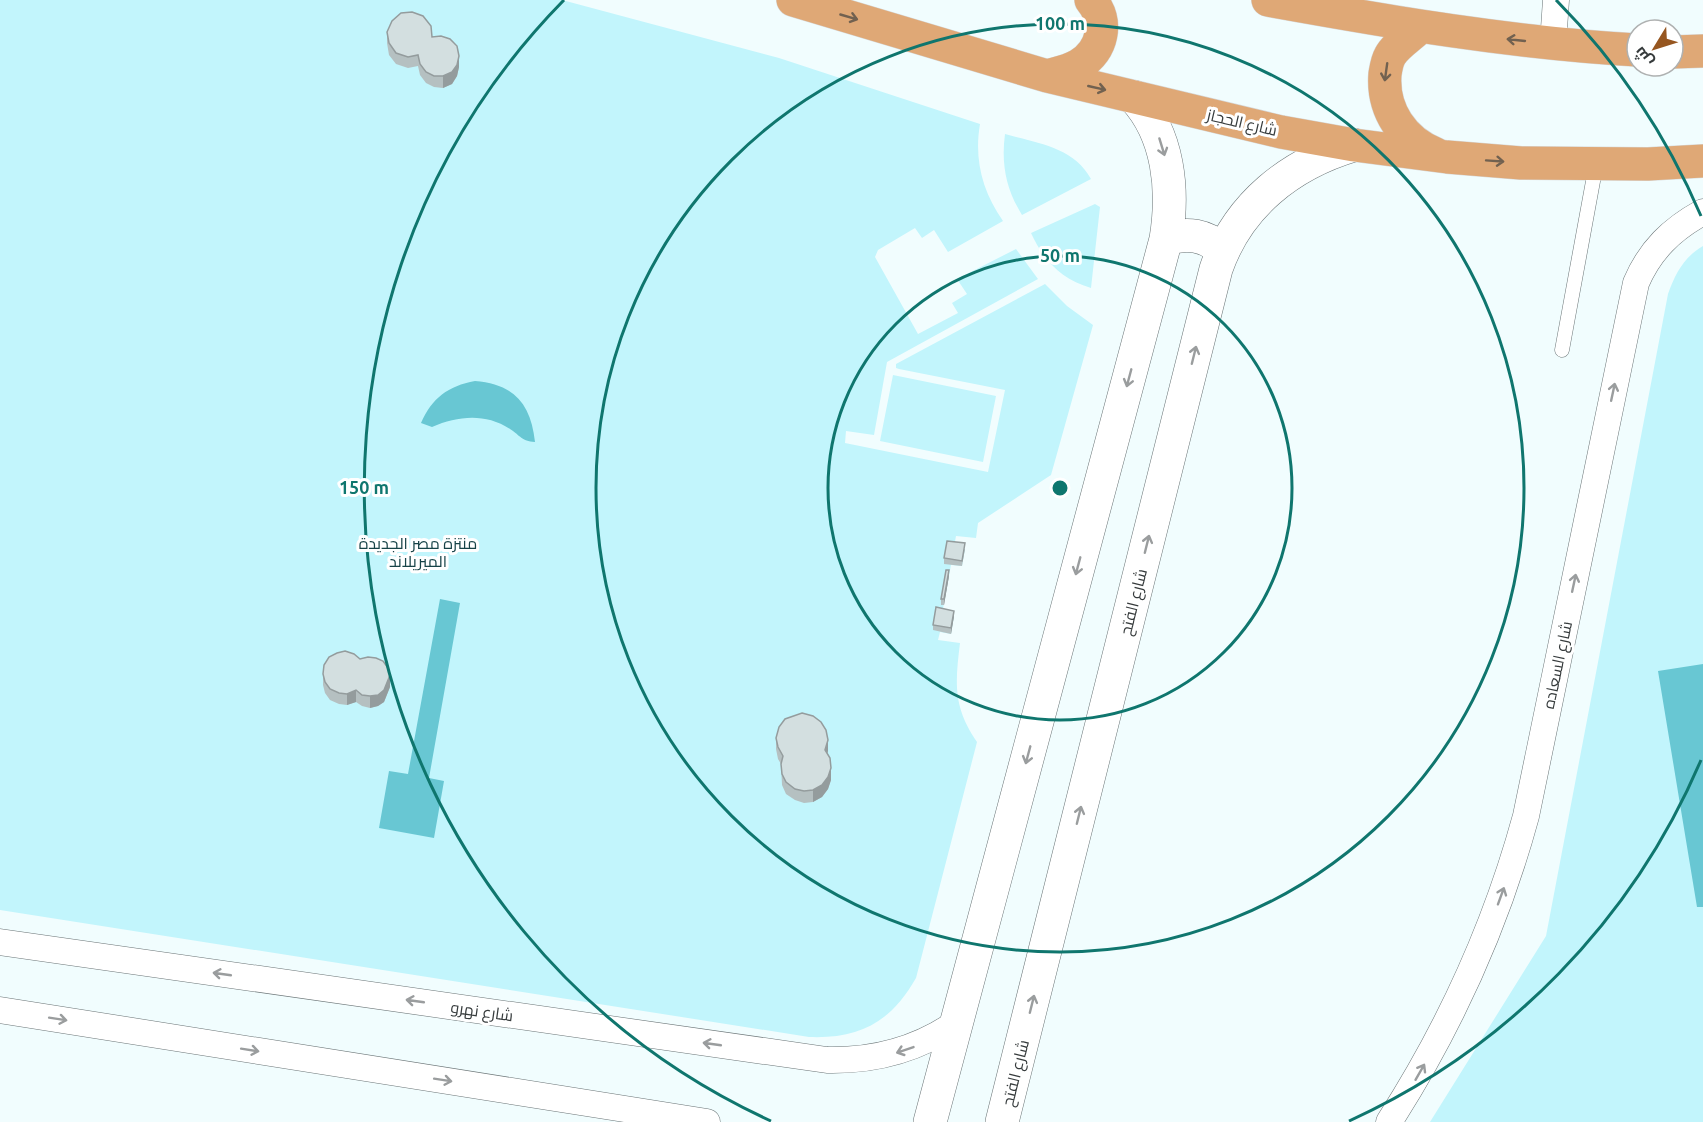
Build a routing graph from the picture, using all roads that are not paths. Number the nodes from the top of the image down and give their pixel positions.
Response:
1 (793, 0) edge
2 (1091, 0) edge
3 (1268, 0) edge
4 (1556, 0) edge
5 (1420, 27) junction
6 (1553, 43) junction
7 (1625, 49) edge
8 (1685, 51) edge
9 (1703, 51) edge
10 (1047, 76) junction
11 (1134, 97) junction
12 (1354, 145) junction
13 (1448, 157) junction
14 (1703, 161) edge
15 (1596, 165) junction
16 (1703, 212) edge
17 (1166, 239) junction
18 (1223, 250) junction
19 (1562, 350) dead end
20 (0, 942) edge
21 (0, 1010) edge
22 (956, 1023) junction
23 (707, 1122) edge
24 (930, 1122) edge
25 (1002, 1122) edge
26 (1389, 1122) edge

1 -> 10 main road, شارع الحجاز
2 - 10 main road
3 - 5 main road
4 - 6 street
6 -> 5 main road
5 -> 13 main road
6 - 7 main road
8 - 9 main road
10 -> 11 main road, شارع الحجاز
11 - 12 main road, شارع الحجاز
11 -> 17 main road
12 - 13 main road, شارع الحجاز
12 - 18 main road, شارع الفتح
13 -> 15 main road, شارع الحجاز
14 - 15 main road, شارع الحجاز
15 - 19 lane
26 -> 16 street, شارع السعاده
17 - 18 main road
17 -> 22 main road
25 -> 18 main road, شارع الفتح
22 -> 20 street, شارع نهرو
21 -> 23 street
22 - 24 main road

